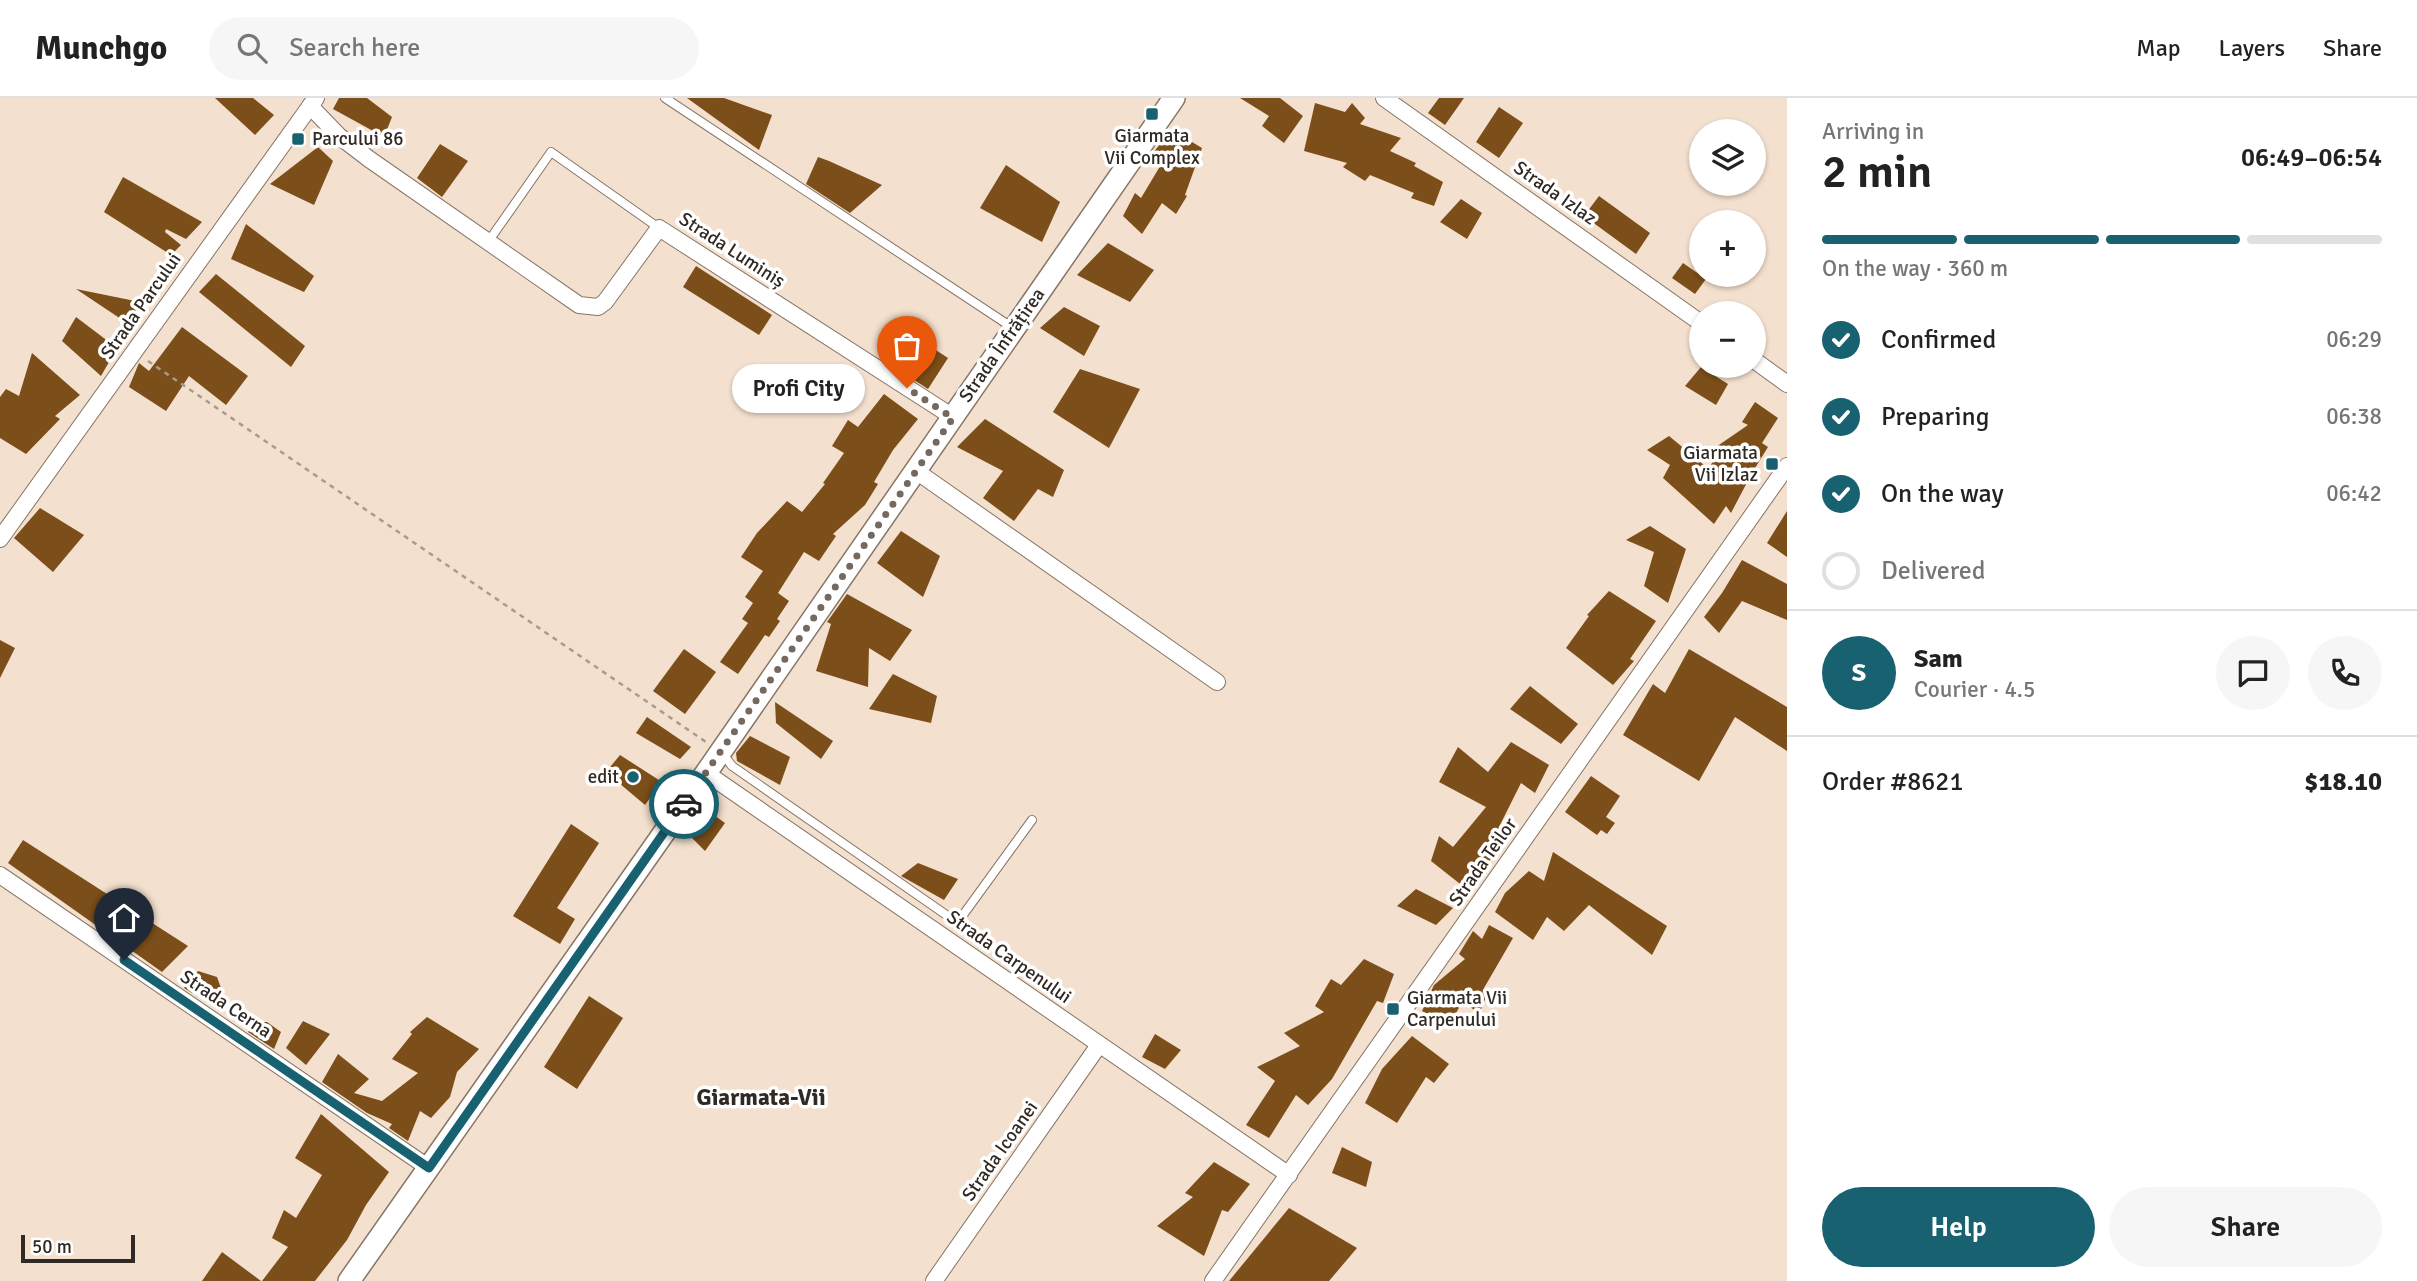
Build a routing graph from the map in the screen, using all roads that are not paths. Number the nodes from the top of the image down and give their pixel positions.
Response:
1 (665, 98) edge
2 (1174, 98) edge
3 (1384, 98) edge
4 (313, 102) edge
5 (659, 228) junction
6 (488, 242) junction
7 (1689, 314) edge
8 (1014, 328) junction
9 (1766, 369) edge
10 (1787, 384) edge
11 (953, 418) junction
12 (1787, 466) edge
13 (916, 471) junction
14 (0, 539) edge
15 (1217, 682) dead end
16 (721, 751) junction
17 (706, 773) junction
18 (1032, 820) dead end
19 (0, 875) edge
20 (955, 921) junction
21 (944, 937) junction
22 (1099, 1045) junction
23 (429, 1168) junction
24 (1289, 1175) junction
25 (349, 1281) edge
26 (934, 1281) edge
27 (1213, 1281) edge

1 - 8 lane
2 - 8 street, Strada Înfrățirea
3 - 7 street, Strada Izlaz
4 - 6 street, Strada Luminiș
4 - 14 street, Strada Parcului
5 - 6 street, Strada Luminiș
5 - 6 lane
5 - 11 street, Strada Luminiș
8 - 11 street, Strada Înfrățirea
9 - 10 street
11 - 13 street, Strada Înfrățirea
12 - 24 street, Strada Teilor
13 - 15 street
13 - 16 street, Strada Înfrățirea
16 - 17 street, Strada Înfrățirea
16 - 20 lane
17 - 21 street, Strada Carpenului
17 - 23 street, Strada Înfrățirea
18 - 20 lane
19 - 23 street, Strada Cerna
20 - 21 lane
21 - 22 street, Strada Carpenului
22 - 24 street, Strada Carpenului
22 - 26 street, Strada Icoanei
23 - 25 street, Strada Înfrățirea
24 - 27 street, Strada Teilor

